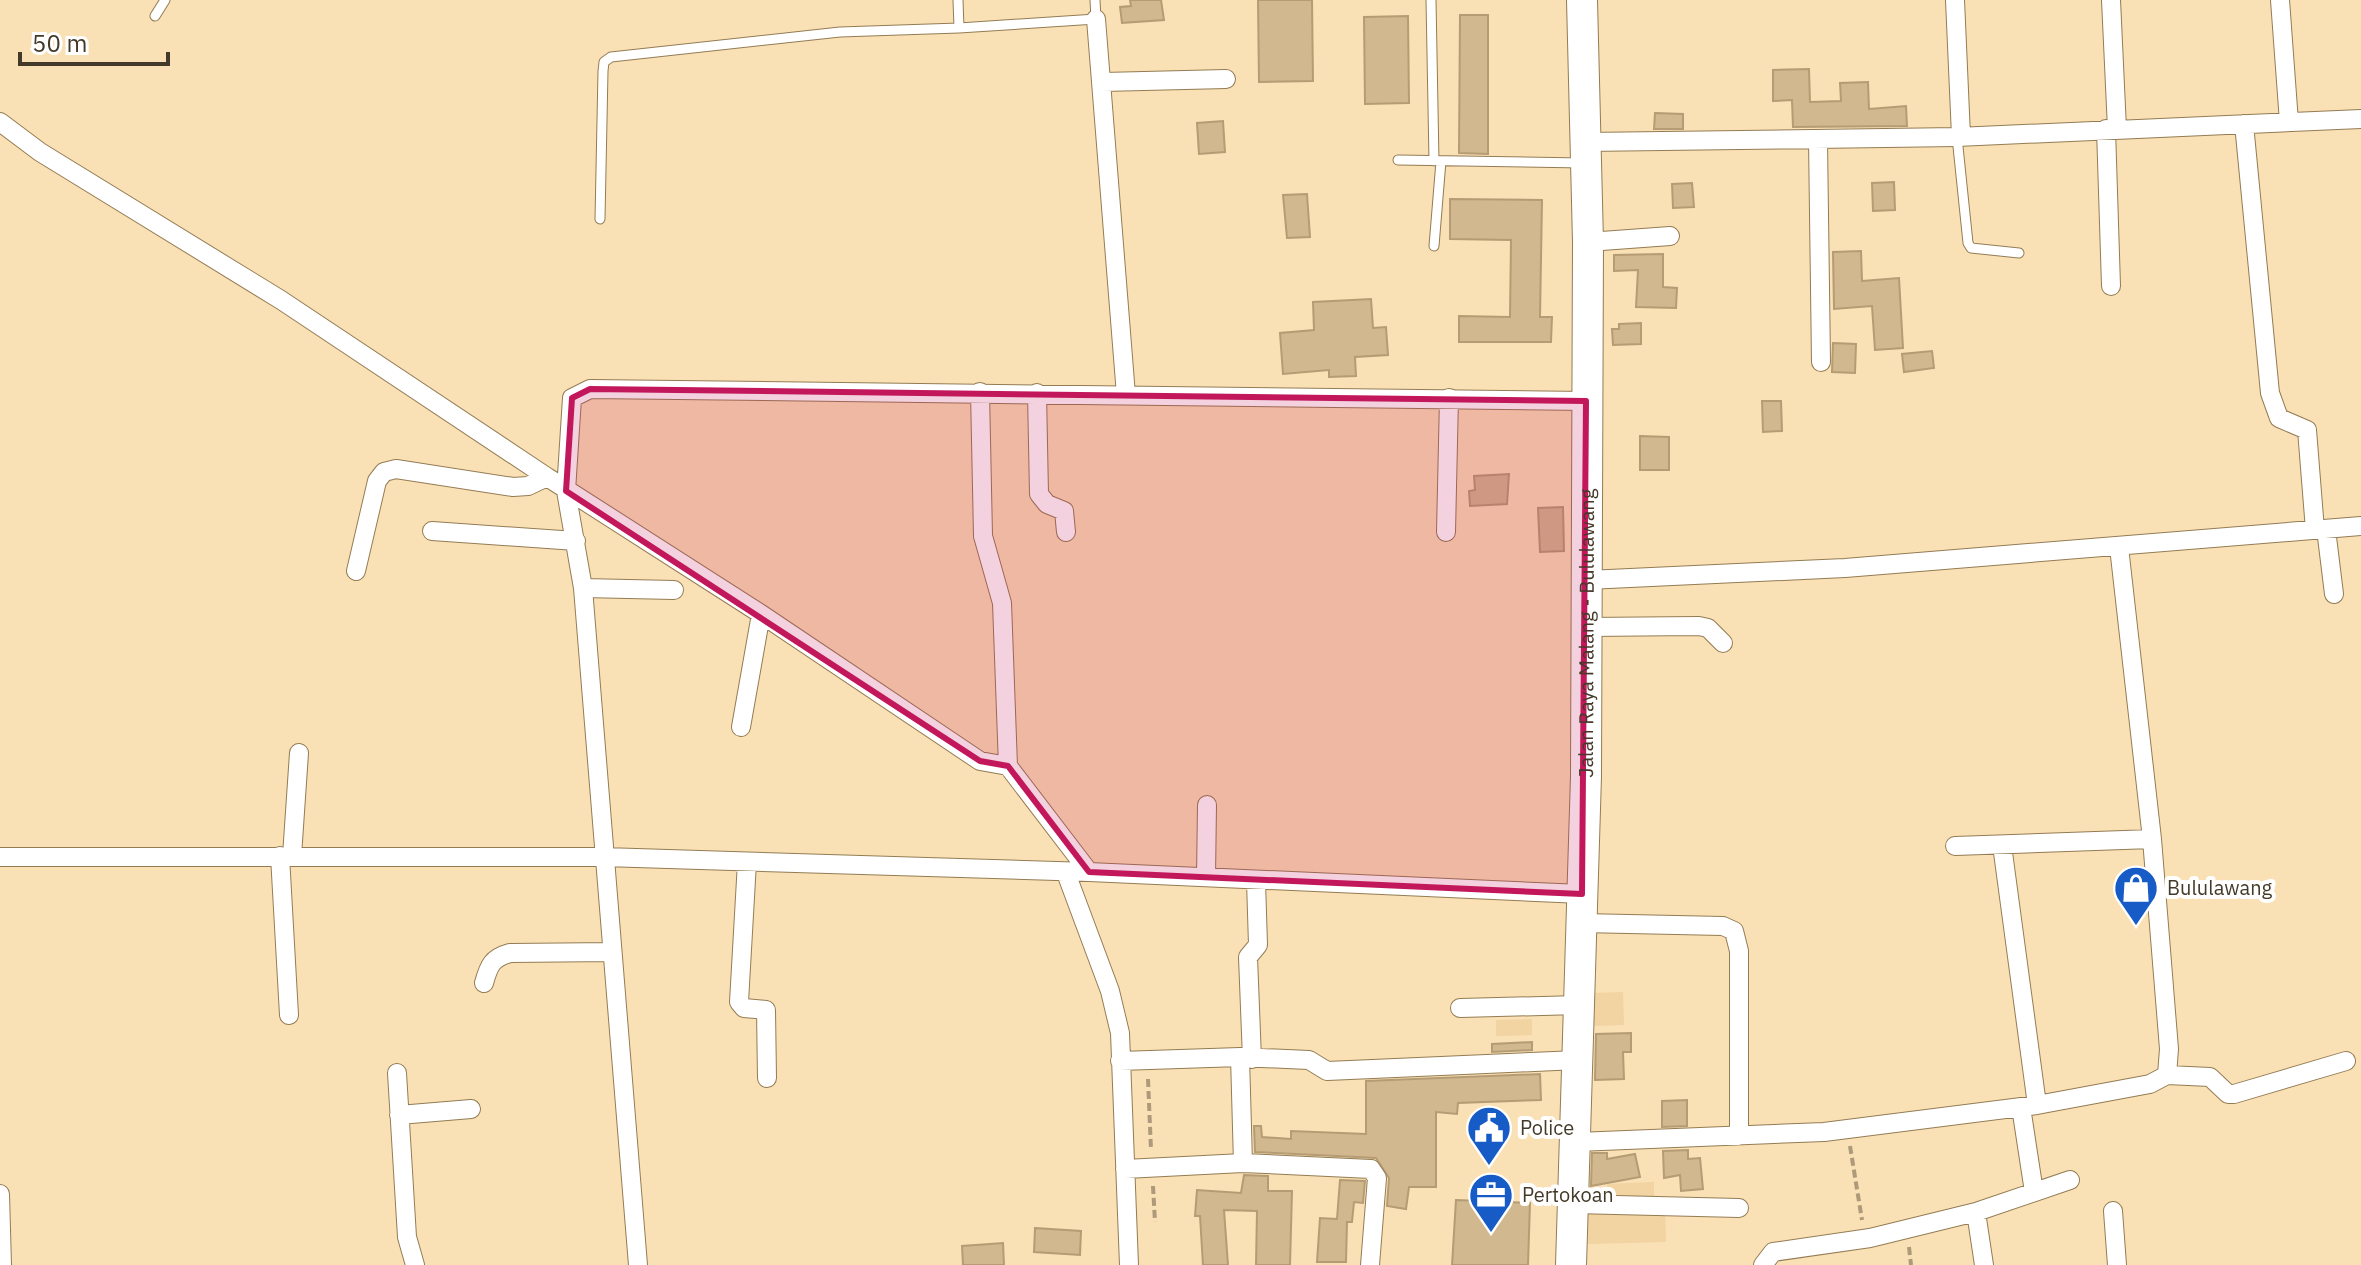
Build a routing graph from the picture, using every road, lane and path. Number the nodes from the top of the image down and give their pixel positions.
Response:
1 (165, 0) edge
2 (958, 0) edge
3 (1431, 0) edge
4 (1582, 0) edge
5 (1956, 0) edge
6 (2111, 0) edge
7 (2280, 0) edge
8 (1095, 9) edge
9 (155, 16) dead end
10 (959, 28) junction
11 (1226, 79) dead end
12 (1103, 82) junction
13 (2361, 119) edge
14 (0, 122) edge
15 (2289, 122) junction
16 (2244, 124) junction
17 (2111, 129) junction
18 (1959, 137) junction
19 (1818, 140) junction
20 (1585, 153) junction
21 (1398, 160) dead end
22 (1438, 161) junction
23 (600, 219) dead end
24 (1670, 236) dead end
25 (1588, 242) junction
26 (1434, 246) dead end
27 (2019, 253) dead end
28 (2111, 286) dead end
29 (1821, 362) dead end
30 (980, 392) junction
31 (1037, 393) junction
32 (1126, 395) junction
33 (1449, 398) junction
34 (1586, 401) junction
35 (547, 477) junction
36 (566, 491) junction
37 (2361, 526) edge
38 (2321, 530) junction
39 (432, 531) dead end
40 (1066, 532) dead end
41 (1446, 532) dead end
42 (576, 541) junction
43 (2119, 547) junction
44 (356, 571) dead end
45 (1587, 580) junction
46 (583, 588) junction
47 (674, 590) dead end
48 (2334, 594) dead end
49 (761, 614) junction
50 (1586, 627) junction
51 (1723, 643) dead end
52 (741, 727) dead end
53 (299, 753) dead end
54 (1008, 766) junction
55 (1207, 805) dead end
56 (2152, 839) junction
57 (2002, 845) junction
58 (1955, 846) dead end
59 (286, 856) junction
60 (0, 857) edge
61 (604, 857) junction
62 (747, 862) junction
63 (1089, 872) junction
64 (1066, 873) junction
65 (1206, 877) junction
66 (1256, 881) junction
67 (1581, 908) junction
68 (612, 952) junction
69 (484, 983) dead end
70 (1579, 1005) junction
71 (1460, 1008) dead end
72 (289, 1015) dead end
73 (1246, 1058) junction
74 (1147, 1060) junction
75 (1578, 1060) junction
76 (1120, 1061) junction
77 (2346, 1061) dead end
78 (397, 1073) dead end
79 (2167, 1075) junction
80 (767, 1078) dead end
81 (2029, 1106) junction
82 (471, 1109) dead end
83 (399, 1115) junction
84 (1848, 1129) junction
85 (1739, 1136) junction
86 (1577, 1142) junction
87 (1243, 1163) junction
88 (1152, 1168) junction
89 (1125, 1169) junction
90 (2070, 1180) dead end
91 (2034, 1192) junction
92 (0, 1194) edge
93 (1574, 1204) junction
94 (1739, 1208) dead end
95 (2113, 1211) dead end
96 (1976, 1212) junction
97 (1155, 1222) dead end
98 (1865, 1238) junction
99 (1807, 1256) edge
100 (2, 1265) edge
101 (415, 1265) edge
102 (638, 1265) edge
103 (1129, 1265) edge
104 (1370, 1265) edge
105 (1571, 1265) edge
106 (1763, 1265) edge
107 (1984, 1265) edge
108 (2117, 1265) edge

1 - 9 lane
2 - 10 lane
3 - 22 lane
4 - 20 main road, Jalan Raya Malang - Bululawang
5 - 18 street
6 - 17 street
7 - 15 street
8 - 10 lane
8 - 12 street
10 - 23 lane
11 - 12 street
12 - 32 street
13 - 15 street
14 - 35 street
15 - 16 street
16 - 17 street
16 - 38 street
17 - 18 street
17 - 28 street
18 - 19 street
18 - 27 lane
19 - 20 street
19 - 29 street
20 - 22 lane
20 - 25 main road, Jalan Raya Malang - Bululawang
21 - 22 lane
22 - 26 lane
24 - 25 street
25 - 34 main road, Jalan Raya Malang - Bululawang
30 - 31 street
30 - 36 street
30 - 54 street
31 - 32 street
31 - 40 street
32 - 33 street
33 - 34 street
33 - 41 street
34 - 45 main road, Jalan Raya Malang - Bululawang
35 - 36 street
35 - 44 street
36 - 42 street
36 - 49 street
37 - 38 street
38 - 43 street
38 - 48 street
39 - 42 street
42 - 46 street
43 - 45 street
43 - 56 street
45 - 50 main road, Jalan Raya Malang - Bululawang
46 - 47 street
46 - 61 street
49 - 52 street
49 - 54 street
50 - 51 street
50 - 67 main road, Jalan Raya Malang - Bululawang
53 - 59 street
54 - 63 street
55 - 65 street
56 - 57 street
56 - 79 street
57 - 58 street
57 - 81 street
59 - 60 street
59 - 61 street
59 - 72 street
61 - 62 street
61 - 68 street
62 - 64 street
62 - 80 street
63 - 64 street
63 - 65 street
64 - 76 street
65 - 66 street
66 - 67 street
66 - 73 street
67 - 70 main road, Jalan Raya Malang - Bululawang
67 - 85 street
68 - 69 street
68 - 102 street
70 - 71 street
70 - 75 main road, Jalan Raya Malang - Bululawang
73 - 74 street
73 - 75 street
73 - 87 street
74 - 76 street
74 - 88 path
75 - 86 main road, Jalan Raya Malang - Bululawang
76 - 89 street
77 - 79 street
78 - 83 street
79 - 81 street
81 - 84 street
81 - 91 street
82 - 83 street
83 - 101 street
84 - 85 street
84 - 98 path
85 - 86 street
86 - 93 main road, Jalan Raya Malang - Bululawang
87 - 88 street
87 - 104 street
88 - 89 street
88 - 97 path
89 - 103 street
90 - 91 street
91 - 96 street
92 - 100 street
93 - 94 street
93 - 105 main road, Jalan Raya Malang - Bululawang
95 - 108 street
96 - 98 street
96 - 107 street
98 - 99 street
99 - 106 street

